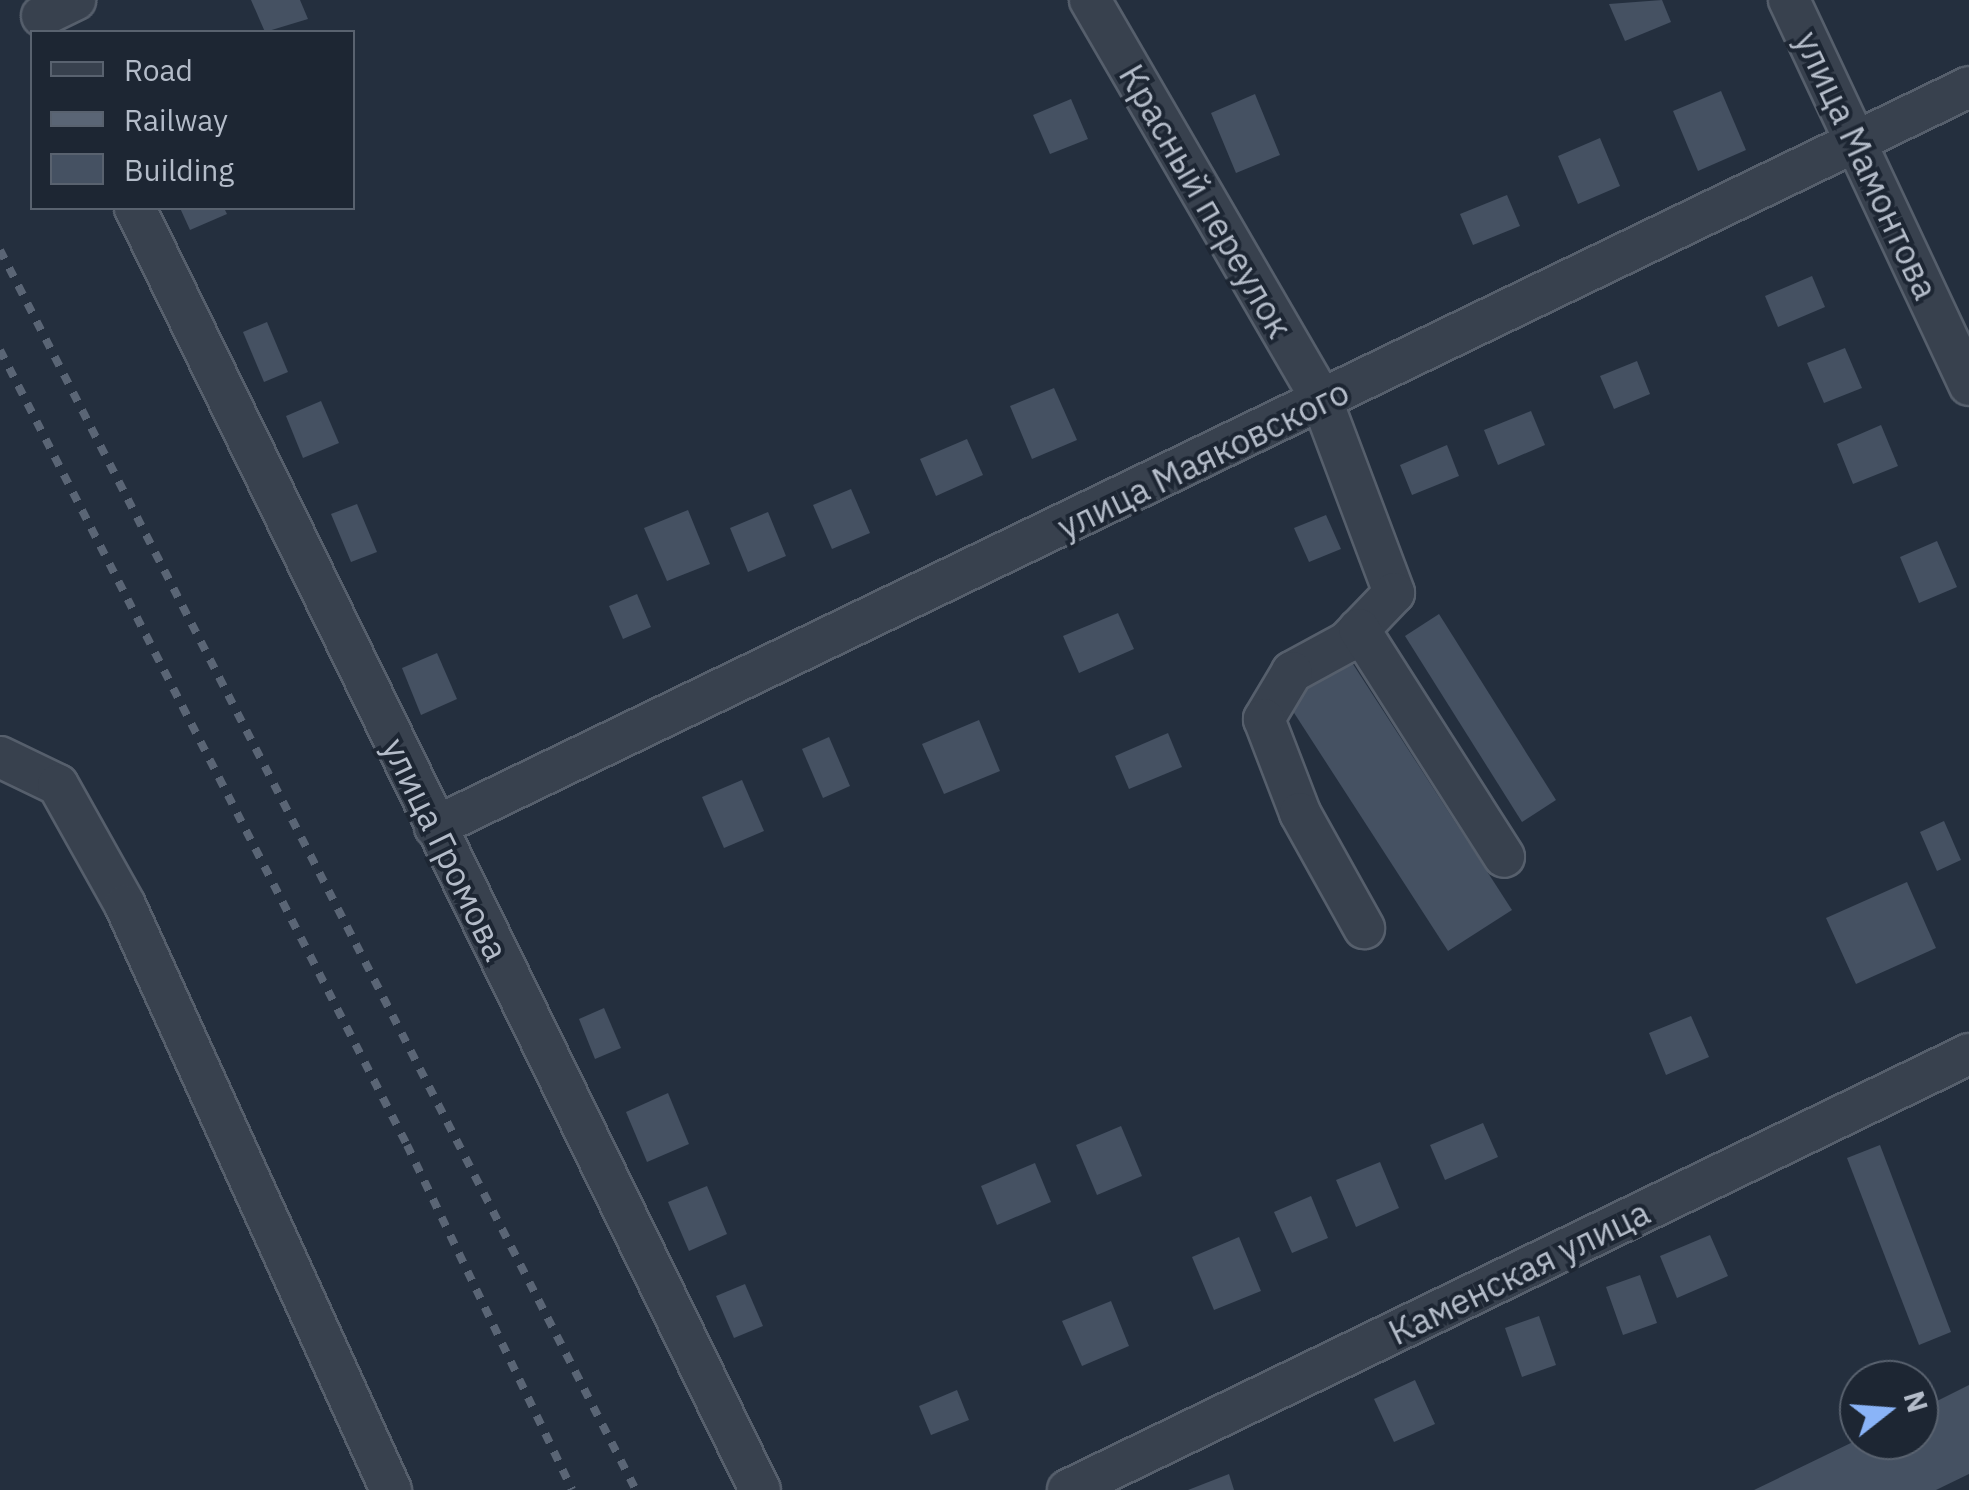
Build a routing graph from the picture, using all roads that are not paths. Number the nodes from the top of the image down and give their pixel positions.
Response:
1 (1090, 0) edge
2 (1789, 0) edge
3 (1969, 87) edge
4 (1859, 144) junction
5 (136, 210) edge
6 (1969, 385) edge
7 (1322, 401) junction
8 (1359, 629) junction
9 (0, 757) edge
10 (435, 827) junction
11 (1504, 856) dead end
12 (1364, 928) dead end
13 (1969, 1054) edge
14 (391, 1490) edge
15 (760, 1490) edge
16 (1068, 1490) edge

1 - 7 street, Красный переулок
2 - 4 street, улица Мамонтова
3 - 4 street, улица Маяковского
4 - 6 street, улица Мамонтова
4 - 7 street, улица Маяковского
5 - 10 street, улица Громова
7 - 8 street, Красный переулок
7 - 10 street, улица Маяковского
8 - 11 street
8 - 12 street
9 - 14 street
10 - 15 street, улица Громова
13 - 16 street, Каменская улица

